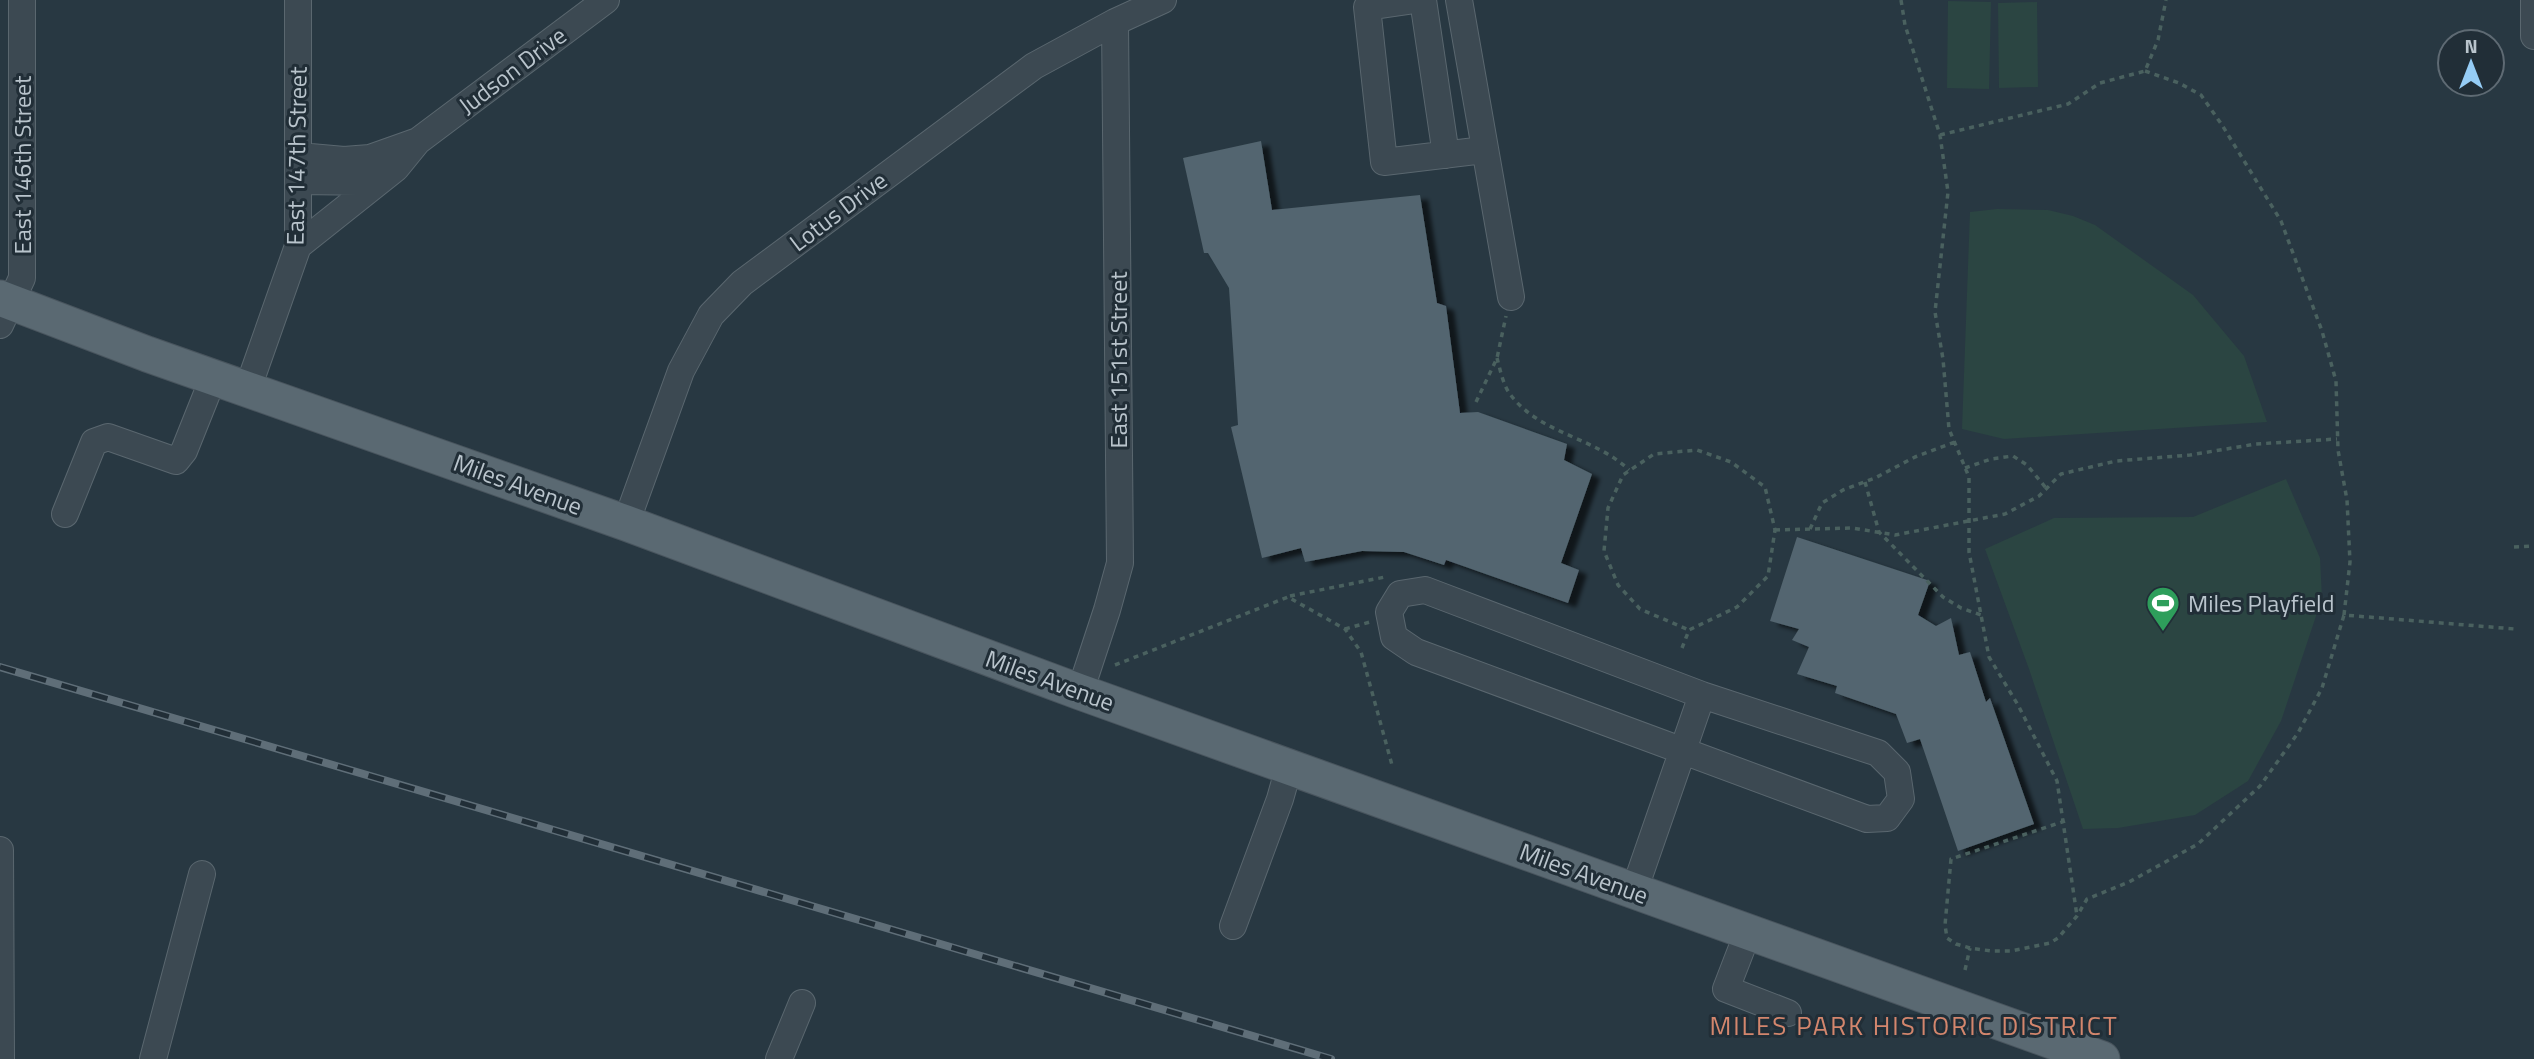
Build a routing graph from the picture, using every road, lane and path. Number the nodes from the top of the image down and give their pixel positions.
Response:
1 (22, 0) edge
2 (298, 0) edge
3 (606, 0) edge
4 (1163, 0) edge
5 (1415, 0) edge
6 (1423, 0) edge
7 (1459, 0) edge
8 (1901, 0) edge
9 (2165, 0) edge
10 (2534, 0) edge
11 (1115, 22) junction
12 (2534, 36) edge
13 (2145, 71) junction
14 (1940, 135) junction
15 (418, 141) junction
16 (1484, 150) junction
17 (1446, 155) junction
18 (299, 168) junction
19 (378, 182) junction
20 (298, 246) junction
21 (1511, 297) joint
22 (3, 308) edge
23 (1497, 358) junction
24 (214, 376) junction
25 (248, 388) junction
26 (1476, 402) dead end
27 (2337, 439) junction
28 (1955, 442) junction
29 (1965, 468) junction
30 (1629, 470) junction
31 (1865, 482) junction
32 (2047, 488) junction
33 (65, 514) dead end
34 (1969, 522) junction
35 (626, 523) junction
36 (1810, 529) junction
37 (1775, 530) junction
38 (1879, 532) junction
39 (2534, 546) edge
40 (2514, 547) dead end
41 (1385, 577) dead end
42 (1288, 597) junction
43 (1981, 615) junction
44 (2344, 615) junction
45 (1370, 622) dead end
46 (1345, 629) junction
47 (2515, 629) dead end
48 (1689, 630) junction
49 (1682, 648) dead end
50 (1115, 665) dead end
51 (1080, 692) junction
52 (1702, 695) junction
53 (1683, 750) junction
54 (1392, 765) dead end
55 (1289, 767) junction
56 (2065, 821) junction
57 (0, 850) edge
58 (202, 874) dead end
59 (1634, 891) junction
60 (0, 914) edge
61 (2077, 916) junction
62 (1233, 926) dead end
63 (1748, 932) junction
64 (1970, 948) junction
65 (1965, 970) dead end
66 (802, 1003) dead end
67 (1788, 1013) dead end
68 (2080, 1055) edge
69 (1, 1059) edge
70 (153, 1059) edge
71 (779, 1059) edge

1 - 22 street, East 146th Street
2 - 18 street, East 147th Street
3 - 15 street, Judson Drive
4 - 11 street, Lotus Drive
5 - 17 street
6 - 17 street
7 - 16 street
8 - 14 path
9 - 13 path
10 - 12 street
11 - 35 street, Lotus Drive
11 - 51 street, East 151st Street
13 - 14 path
13 - 27 path
14 - 28 path
15 - 18 street, Judson Drive
15 - 19 street, Judson Drive
16 - 17 street
16 - 21 street
18 - 19 street
18 - 20 street, East 147th Street
19 - 20 street, Judson Drive
20 - 25 street, East 147th Street
21 - 23 path
22 - 24 main road, Miles Avenue
23 - 26 path
23 - 30 path
24 - 25 main road, Miles Avenue
24 - 33 street
25 - 35 main road, Miles Avenue
27 - 32 path
27 - 44 path
28 - 29 path
28 - 31 path
29 - 32 path
29 - 34 path
30 - 37 path
30 - 48 path
31 - 36 path
31 - 38 path
32 - 34 path
34 - 38 path
34 - 43 path
35 - 51 main road, Miles Avenue
36 - 37 path
36 - 38 path
37 - 48 path
38 - 43 path
39 - 40 path
41 - 42 path
42 - 46 path
42 - 50 path
43 - 56 path
44 - 47 path
44 - 61 path
45 - 46 path
46 - 54 path
48 - 49 path
51 - 55 main road, Miles Avenue
52 - 53 street
52 - 53 street
52 - 53 street
53 - 59 street
55 - 59 main road, Miles Avenue
55 - 62 street
56 - 61 path
56 - 64 path
57 - 60 street
58 - 70 street
59 - 63 main road, Miles Avenue
60 - 69 street
61 - 64 path
63 - 67 street
63 - 68 main road, Miles Avenue
64 - 65 path
66 - 71 street

